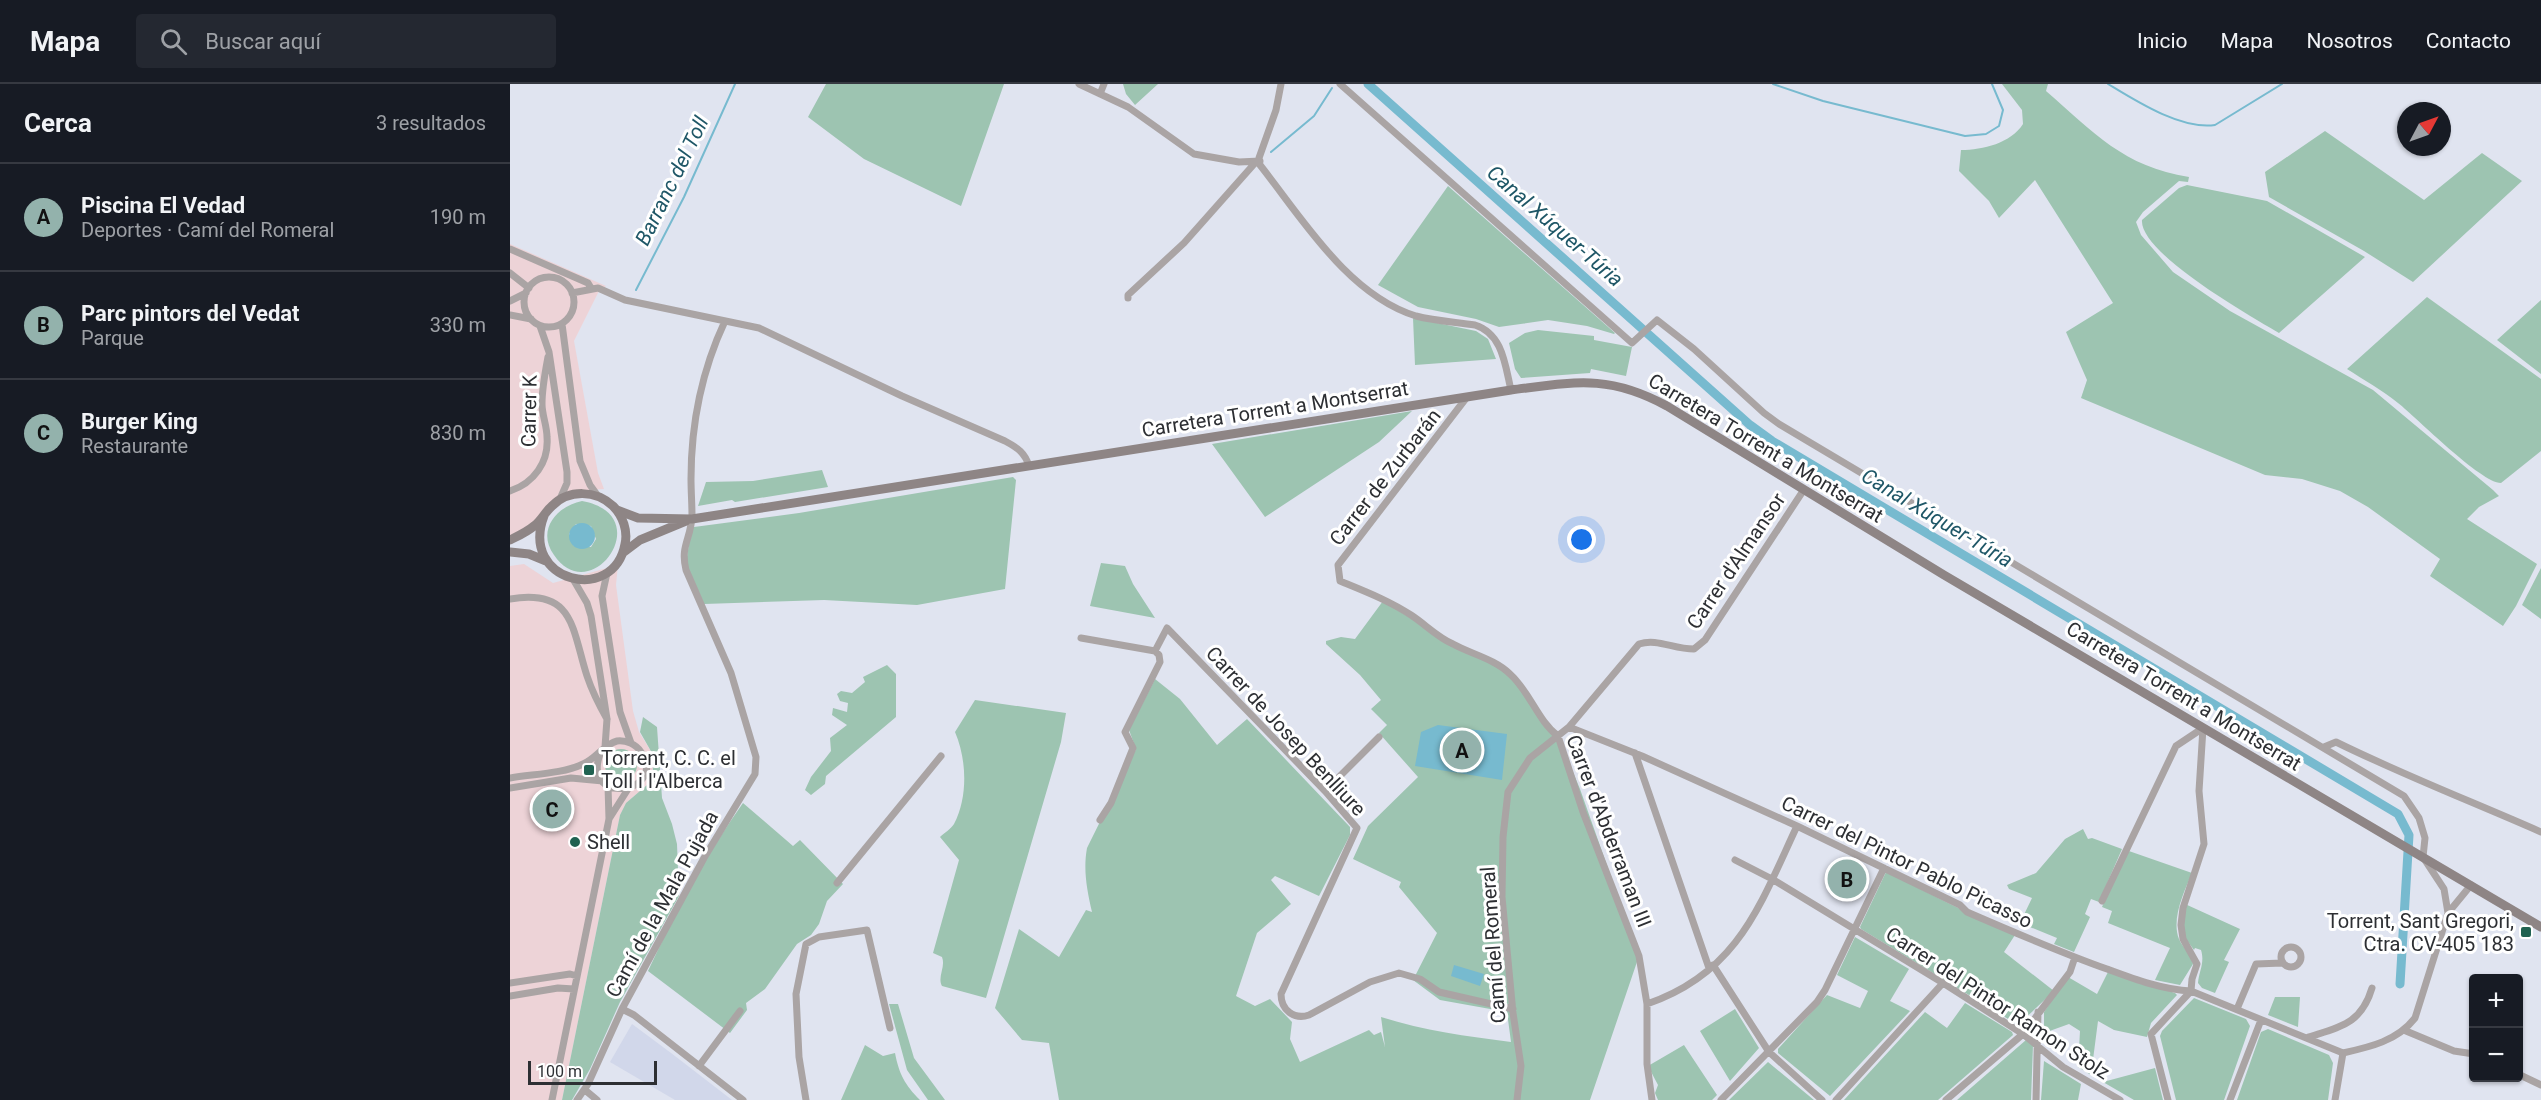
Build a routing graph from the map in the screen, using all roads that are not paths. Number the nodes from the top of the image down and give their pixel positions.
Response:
1 (1079, 84) edge
2 (1104, 84) edge
3 (1281, 84) edge
4 (1340, 84) edge
5 (1100, 94) junction
6 (1257, 162) junction
7 (510, 249) edge
8 (510, 273) edge
9 (591, 288) junction
10 (527, 290) junction
11 (572, 293) junction
12 (1128, 298) dead end
13 (510, 301) edge
14 (510, 315) edge
15 (531, 319) junction
16 (725, 321) junction
17 (562, 324) junction
18 (540, 326) junction
19 (549, 352) junction
20 (1511, 390) junction
21 (1467, 397) junction
22 (1029, 466) junction
23 (510, 490) edge
24 (1803, 490) junction
25 (598, 496) junction
26 (560, 499) junction
27 (617, 510) junction
28 (544, 516) junction
29 (692, 519) junction
30 (510, 540) edge
31 (510, 552) edge
32 (624, 552) junction
33 (546, 561) junction
34 (607, 573) junction
35 (573, 579) junction
36 (1340, 581) joint
37 (510, 599) edge
38 (1081, 638) dead end
39 (1155, 651) junction
40 (607, 719) junction
41 (1569, 726) junction
42 (2203, 728) junction
43 (1557, 736) junction
44 (1379, 737) dead end
45 (631, 743) junction
46 (605, 747) junction
47 (2324, 747) junction
48 (1635, 753) junction
49 (600, 754) junction
50 (941, 756) dead end
51 (510, 778) edge
52 (606, 783) junction
53 (510, 788) edge
54 (628, 789) junction
55 (1325, 791) junction
56 (609, 819) junction
57 (1100, 820) dead end
58 (1797, 826) junction
59 (2541, 832) edge
60 (2421, 856) junction
61 (1735, 860) dead end
62 (1884, 868) junction
63 (1772, 879) junction
64 (837, 883) dead end
65 (2471, 885) junction
66 (2102, 901) dead end
67 (2448, 914) junction
68 (2541, 927) edge
69 (1853, 931) junction
70 (2075, 957) junction
71 (2282, 963) dead end
72 (1711, 966) junction
73 (577, 976) junction
74 (510, 983) edge
75 (1943, 983) junction
76 (2372, 988) dead end
77 (574, 989) junction
78 (2191, 991) junction
79 (510, 996) edge
80 (1647, 1004) junction
81 (2237, 1008) junction
82 (622, 1009) junction
83 (1513, 1010) junction
84 (740, 1011) dead end
85 (2038, 1012) junction
86 (2261, 1020) junction
87 (890, 1028) dead end
88 (2406, 1030) junction
89 (2024, 1034) junction
90 (2306, 1038) junction
91 (2037, 1047) junction
92 (1769, 1052) junction
93 (2343, 1053) junction
94 (2469, 1053) edge
95 (699, 1066) junction
96 (2523, 1076) edge
97 (2541, 1085) edge
98 (585, 1090) junction
99 (552, 1100) edge
100 (577, 1100) edge
101 (597, 1100) edge
102 (743, 1100) edge
103 (806, 1100) edge
104 (1517, 1100) edge
105 (1652, 1100) edge
106 (1721, 1100) edge
107 (1822, 1100) edge
108 (1836, 1100) edge
109 (1946, 1100) edge
110 (2036, 1100) edge
111 (2120, 1100) edge
112 (2168, 1100) edge
113 (2230, 1100) edge
114 (2335, 1100) edge

1 - 5 street
2 - 5 street
3 - 6 street
4 - 47 street
5 - 6 street
6 - 12 street
6 - 20 street
7 - 9 street
8 - 10 street
9 - 11 street
9 - 16 street
10 - 11 street
10 - 13 street
10 - 15 street
11 - 17 street
14 - 15 street
15 - 18 street
16 - 22 street
16 - 29 street, Camí de la Mala Pujada
17 - 18 street
17 - 25 street
18 - 19 street
19 - 23 street, Carrer K
19 - 26 street
20 - 21 main road, Carretera Torrent a Montserrat
20 - 24 main road, Carretera Torrent a Montserrat
21 - 22 main road, Carretera Torrent a Montserrat
21 - 36 street, Carrer de Zurbarán
22 - 29 main road, Carretera Torrent a Montserrat
24 - 41 street, Carrer d'Almansor
24 - 42 main road, Carretera Torrent a Montserrat
25 - 26 main road
25 - 27 main road
26 - 28 main road
27 - 29 main road
27 - 32 main road
28 - 30 main road
28 - 33 main road
29 - 32 main road
29 - 82 street, Camí de la Mala Pujada
31 - 33 main road
32 - 34 main road
33 - 35 main road
34 - 35 main road
34 - 45 street
35 - 40 street
36 - 43 street, Carrer d'Abderraman III
37 - 40 street
38 - 39 street
39 - 55 street, Carrer de Josep Benlliure
39 - 57 street
40 - 46 street
41 - 43 street, Carrer d'Almansor
41 - 48 street, Carrer del Pintor Pablo Picasso
42 - 60 main road, Carretera Torrent a Montserrat
42 - 66 street
42 - 78 street
43 - 80 street, Carrer d'Abderraman III
43 - 83 street, Camí del Romeral
44 - 55 street
45 - 46 street
45 - 54 street
46 - 49 street
47 - 59 street
47 - 60 street
48 - 58 street, Carrer del Pintor Pablo Picasso
48 - 72 street
49 - 51 street
49 - 52 street
50 - 64 street
52 - 53 street
52 - 54 street
52 - 56 street
54 - 56 street
55 - 83 street, Carrer de Josep Benlliure
56 - 73 street
58 - 62 street, Carrer del Pintor Pablo Picasso
58 - 63 street
60 - 65 main road, Carretera Torrent a Montserrat
60 - 67 street
61 - 63 street, Carrer del Pintor Ramon Stolz
62 - 69 street
62 - 70 street, Carrer del Pintor Pablo Picasso
63 - 69 street, Carrer del Pintor Ramon Stolz
63 - 72 street
65 - 67 street
65 - 68 main road, Carretera Torrent a Montserrat
67 - 88 street
69 - 75 street, Carrer del Pintor Ramon Stolz
69 - 92 street
70 - 78 street, Carrer del Pintor Pablo Picasso
70 - 85 street
71 - 81 street
72 - 80 street
72 - 92 street
73 - 74 street
73 - 77 street
75 - 89 street, Carrer del Pintor Ramon Stolz
75 - 108 street
76 - 90 street
77 - 79 street
77 - 99 street
78 - 81 street, Carrer del Pintor Pablo Picasso
78 - 112 street
80 - 105 street, Carrer d'Abderraman III
81 - 86 street, Carrer del Pintor Pablo Picasso
82 - 95 street
82 - 98 street, Camí de la Mala Pujada
83 - 104 street, Camí del Romeral
84 - 95 street
85 - 89 street
85 - 91 street
86 - 90 street, Carrer del Pintor Pablo Picasso
86 - 113 street
87 - 103 street
88 - 93 street
88 - 94 street
89 - 91 street, Carrer del Pintor Ramon Stolz
89 - 109 street
90 - 93 street, Carrer del Pintor Pablo Picasso
91 - 110 street
91 - 111 street, Carrer del Pintor Ramon Stolz
92 - 106 street
92 - 107 street
93 - 114 street
95 - 102 street
96 - 97 street
98 - 100 street, Camí de la Mala Pujada
98 - 101 street

